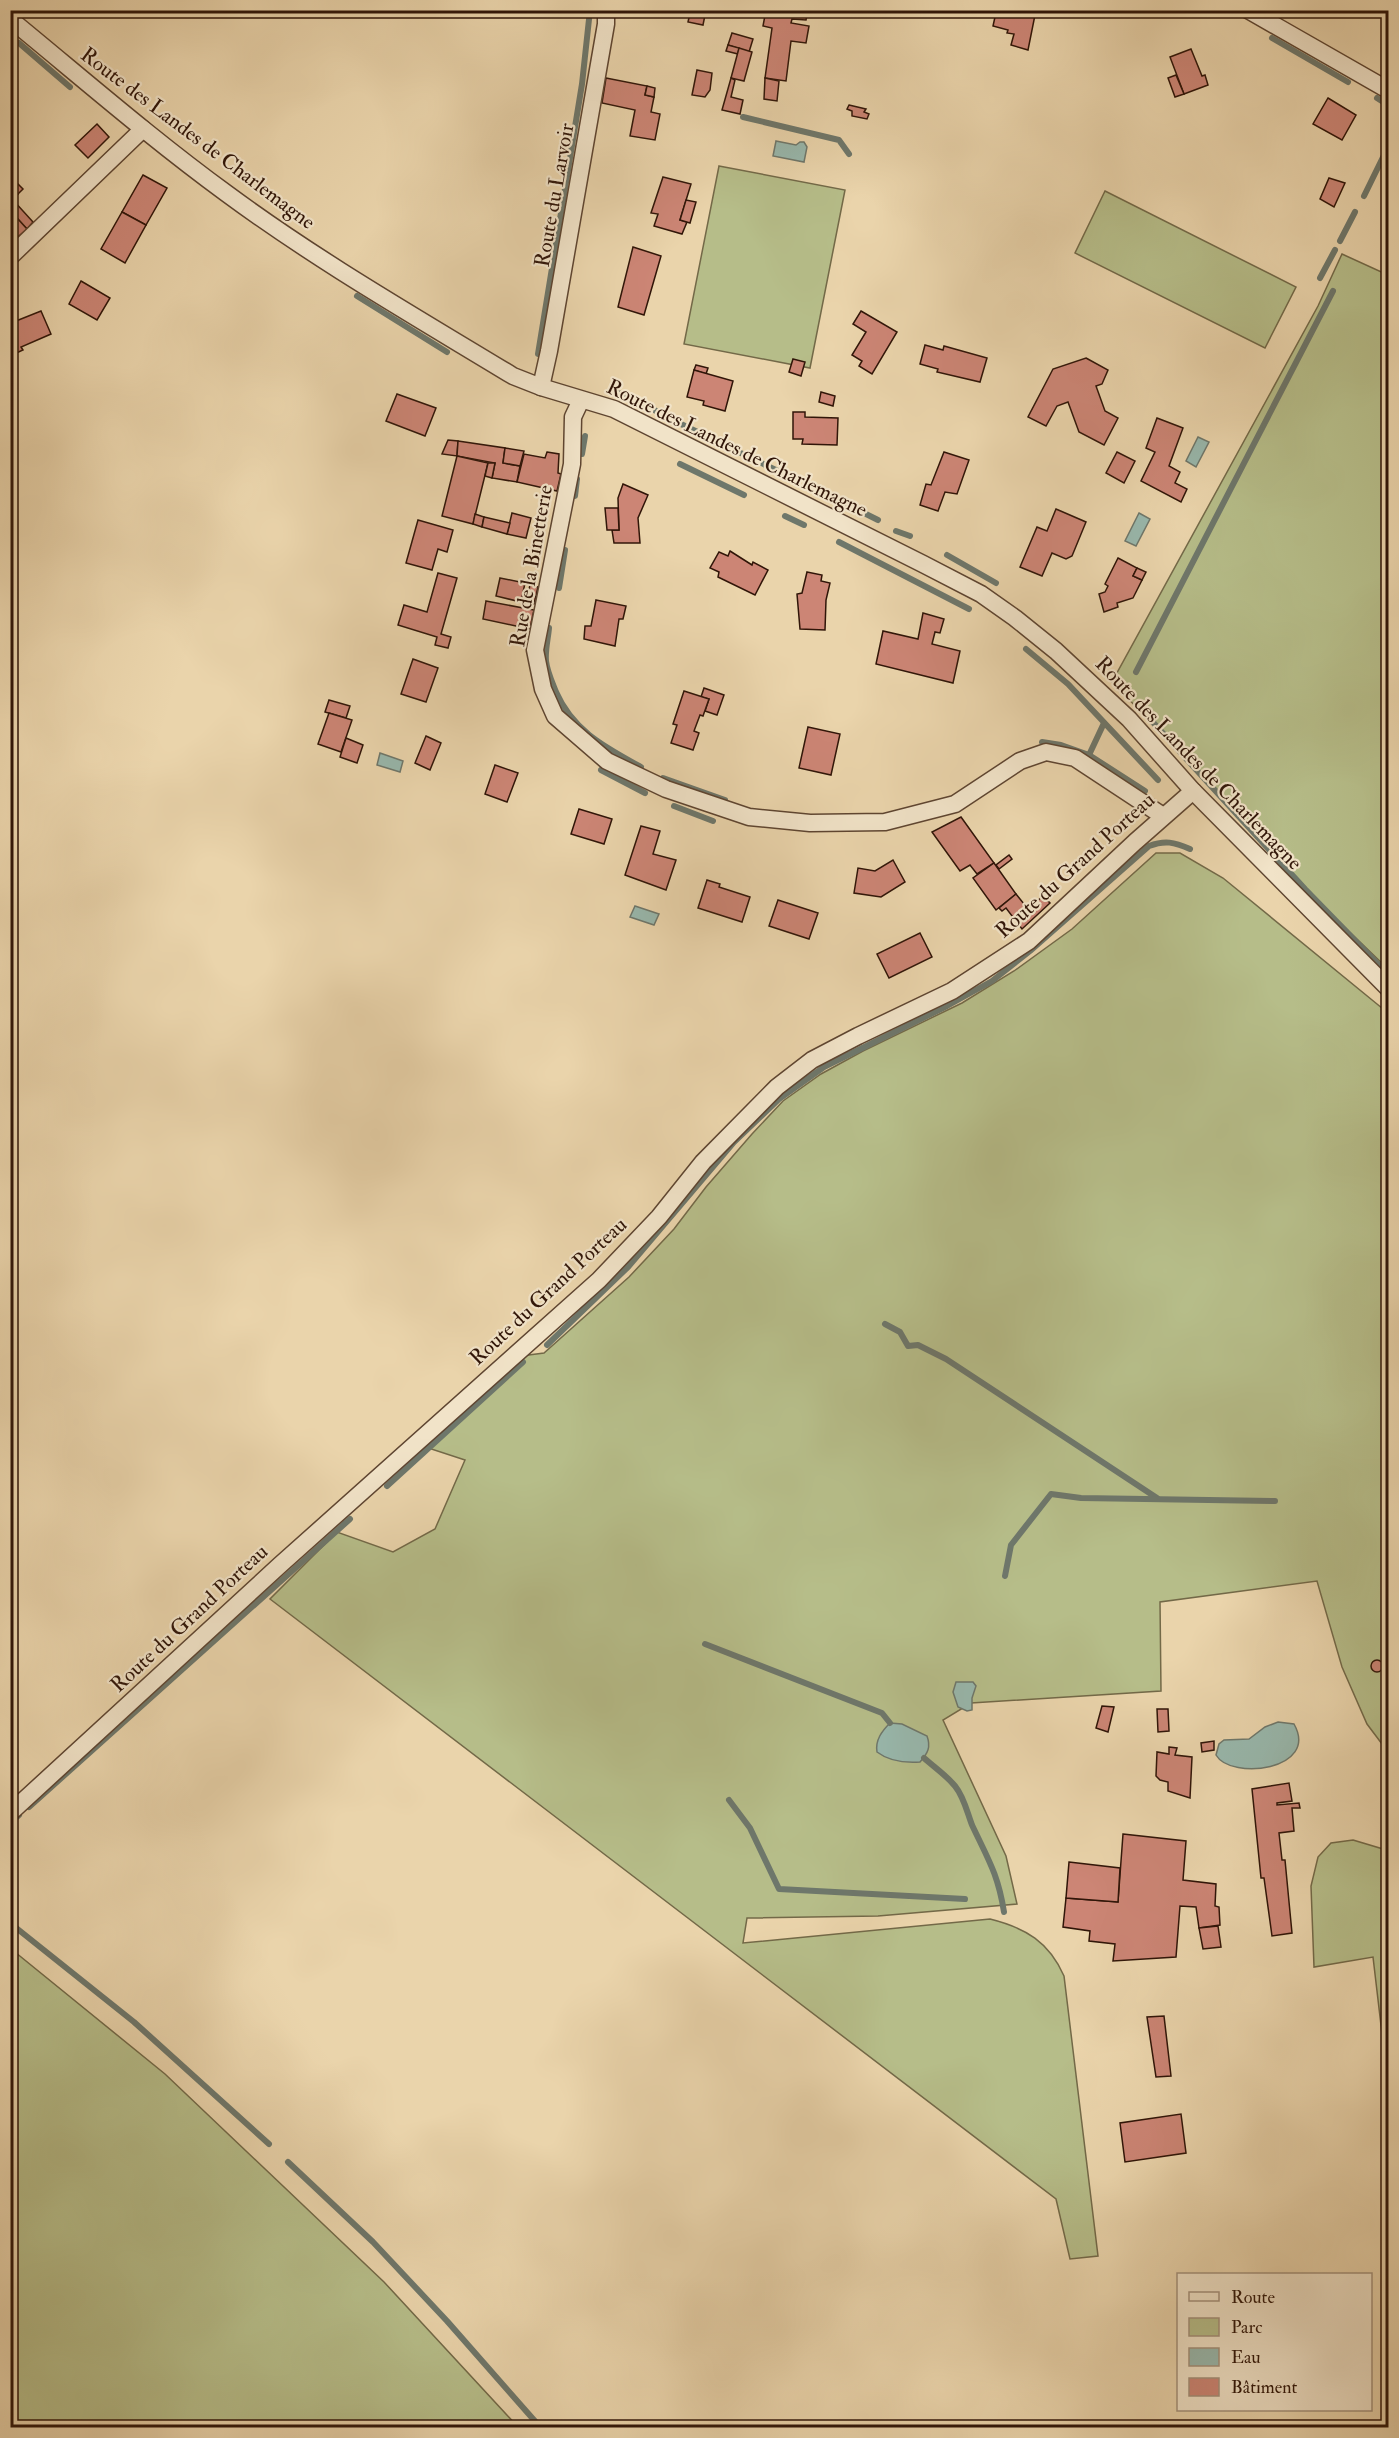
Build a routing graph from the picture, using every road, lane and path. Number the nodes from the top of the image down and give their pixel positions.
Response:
1 (606, 10) edge
2 (1248, 10) edge
3 (10, 20) edge
4 (1389, 90) edge
5 (144, 129) junction
6 (10, 257) edge
7 (541, 387) junction
8 (581, 400) junction
9 (1193, 791) junction
10 (1163, 816) junction
11 (1389, 988) edge
12 (10, 1814) edge

1 - 7 street, Route du Larvoir
2 - 4 street
3 - 5 street, Route des Landes de Charlemagne
5 - 6 street
5 - 7 street, Route des Landes de Charlemagne
7 - 8 street, Route des Landes de Charlemagne
8 - 9 street, Route des Landes de Charlemagne
8 - 10 street, Rue de la Binetterie
9 - 10 street, Route du Grand Porteau
9 - 11 street, Route des Landes de Charlemagne
10 - 12 street, Route du Grand Porteau

